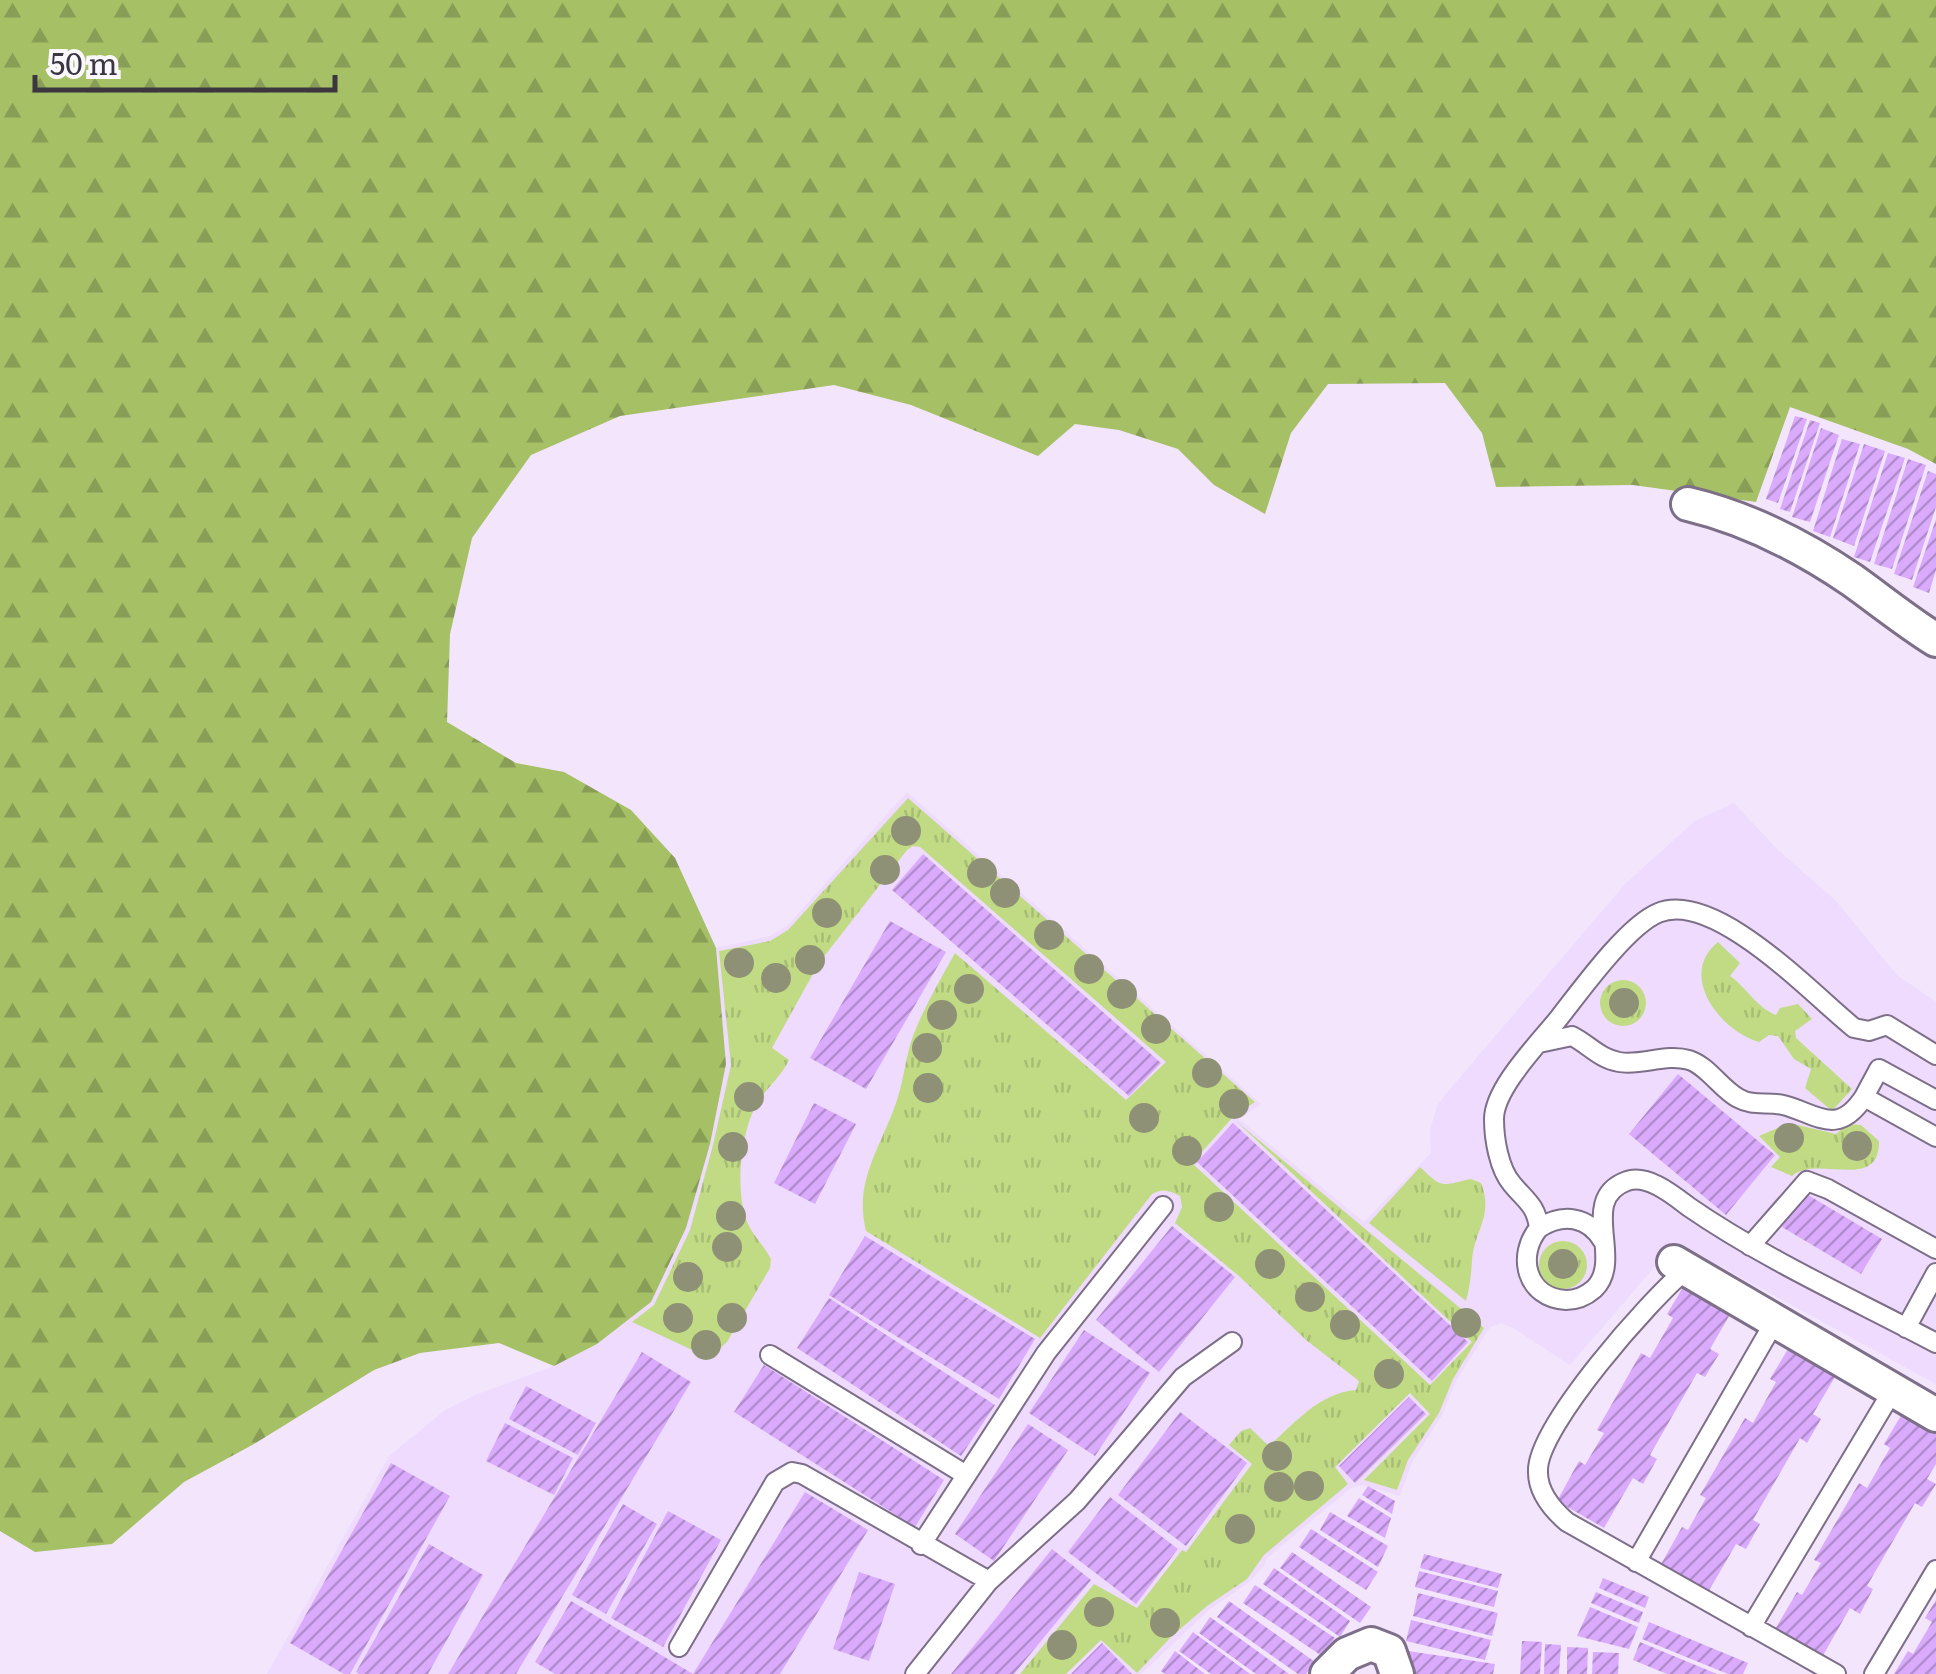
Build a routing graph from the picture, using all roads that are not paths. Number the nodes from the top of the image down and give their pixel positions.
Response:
1 (1688, 504) dead end
2 (1936, 640) edge
3 (1539, 1042) junction
4 (1936, 1055) edge
5 (1864, 1098) junction
6 (1936, 1100) edge
7 (1936, 1137) edge
8 (1162, 1206) dead end
9 (1540, 1228) junction
10 (1605, 1246) junction
11 (1750, 1246) junction
12 (1936, 1249) edge
13 (1680, 1266) joint
14 (1936, 1273) edge
15 (1774, 1320) junction
16 (1906, 1328) junction
17 (1232, 1342) dead end
18 (1936, 1343) edge
19 (770, 1356) dead end
20 (1893, 1390) junction
21 (1936, 1415) edge
22 (966, 1474) junction
23 (921, 1544) junction
24 (1636, 1562) junction
25 (1936, 1570) edge
26 (989, 1581) junction
27 (1751, 1627) junction
28 (679, 1648) dead end
29 (915, 1674) edge
30 (1326, 1674) edge
31 (1397, 1674) edge
32 (1836, 1674) edge
33 (1874, 1674) edge

1 - 2 street
3 - 4 lane
3 - 5 lane
3 - 9 lane
5 - 6 lane
5 - 7 lane
8 - 22 lane
9 - 10 lane
9 - 10 lane
10 - 11 lane
11 - 12 lane
11 - 16 lane
13 - 15 street
13 - 24 lane
14 - 16 lane
15 - 20 street
15 - 24 lane
16 - 18 lane
17 - 26 lane
19 - 22 lane
20 - 21 street
20 - 27 lane
22 - 23 lane
23 - 26 lane
23 - 28 lane
24 - 27 lane
25 - 33 lane
26 - 29 lane
27 - 32 lane
30 - 31 street

